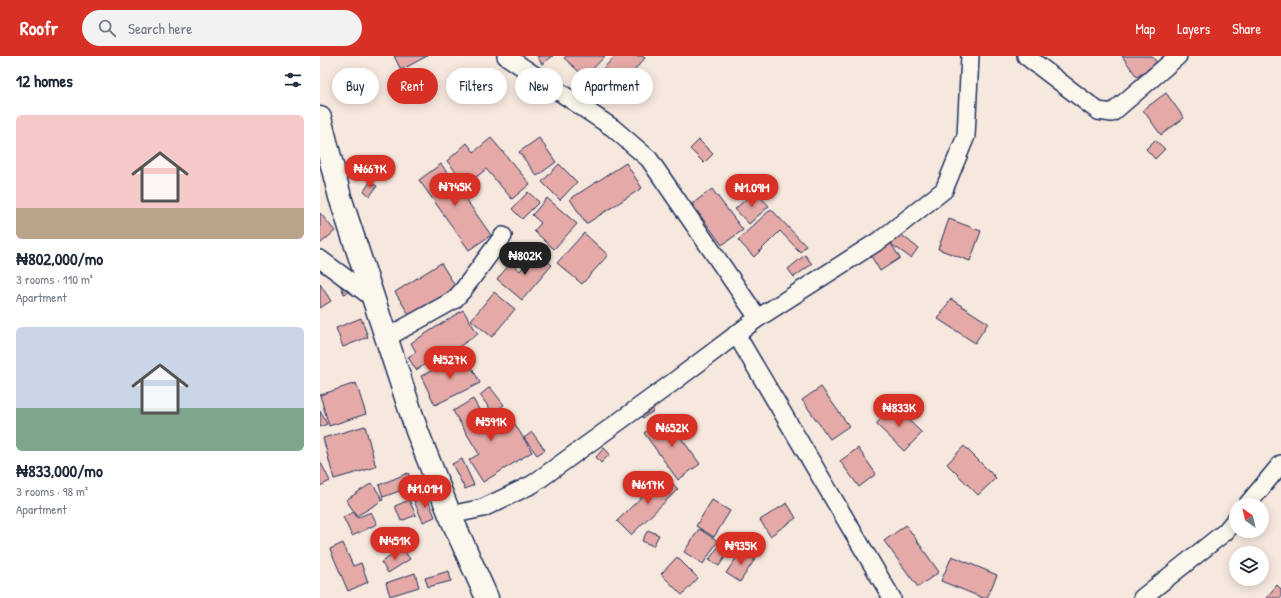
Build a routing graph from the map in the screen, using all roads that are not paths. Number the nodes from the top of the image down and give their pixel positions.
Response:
1 (506, 56) edge
2 (970, 56) edge
3 (1026, 56) edge
4 (1178, 56) edge
5 (320, 118) edge
6 (503, 236) dead end
7 (320, 259) edge
8 (373, 298) junction
9 (758, 318) junction
10 (736, 334) junction
11 (386, 338) junction
12 (1281, 464) edge
13 (1253, 498) edge
14 (450, 515) junction
15 (1229, 527) edge
16 (487, 598) edge
17 (892, 598) edge
18 (1142, 598) edge

1 - 9 street
2 - 9 street
3 - 4 street
5 - 8 street
6 - 11 street
7 - 8 street
8 - 11 street
9 - 10 street
10 - 14 street
10 - 17 street
11 - 14 street
12 - 13 street
14 - 16 street
15 - 18 street

